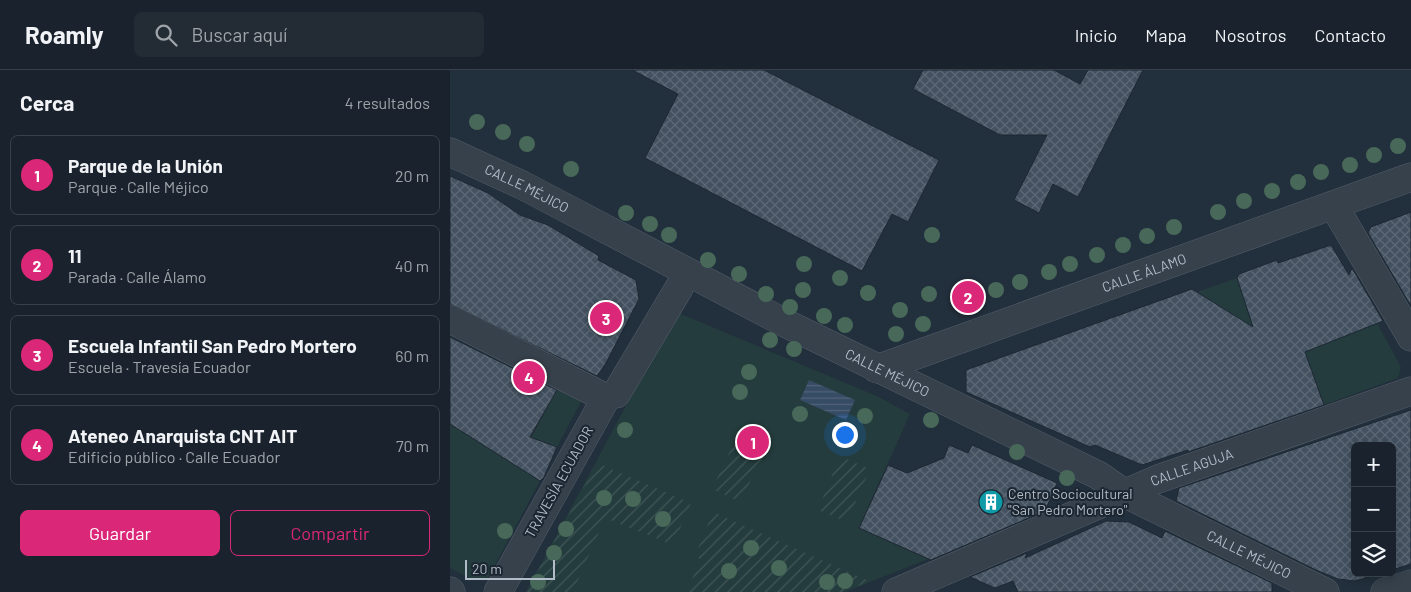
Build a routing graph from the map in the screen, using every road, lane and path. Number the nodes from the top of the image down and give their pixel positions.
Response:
1 (450, 152) edge
2 (1411, 177) edge
3 (1334, 206) junction
4 (680, 288) dead end
5 (450, 319) edge
6 (1411, 337) edge
7 (877, 369) junction
8 (1411, 391) edge
9 (611, 396) junction
10 (1124, 493) junction
11 (1411, 584) edge
12 (498, 592) edge
13 (896, 592) edge
14 (1325, 592) edge
15 (1385, 592) edge

1 - 7 street, CALLE MÉJICO
2 - 3 street, CALLE ÁLAMO
3 - 6 street
3 - 7 street, CALLE ÁLAMO
4 - 9 street, TRAVESÍA ECUADOR
5 - 9 street
7 - 10 street, CALLE MÉJICO
8 - 10 street, CALLE AGUJA
9 - 12 street, TRAVESÍA ECUADOR
10 - 13 street, CALLE AGUJA
10 - 14 street, CALLE MÉJICO
11 - 15 street

